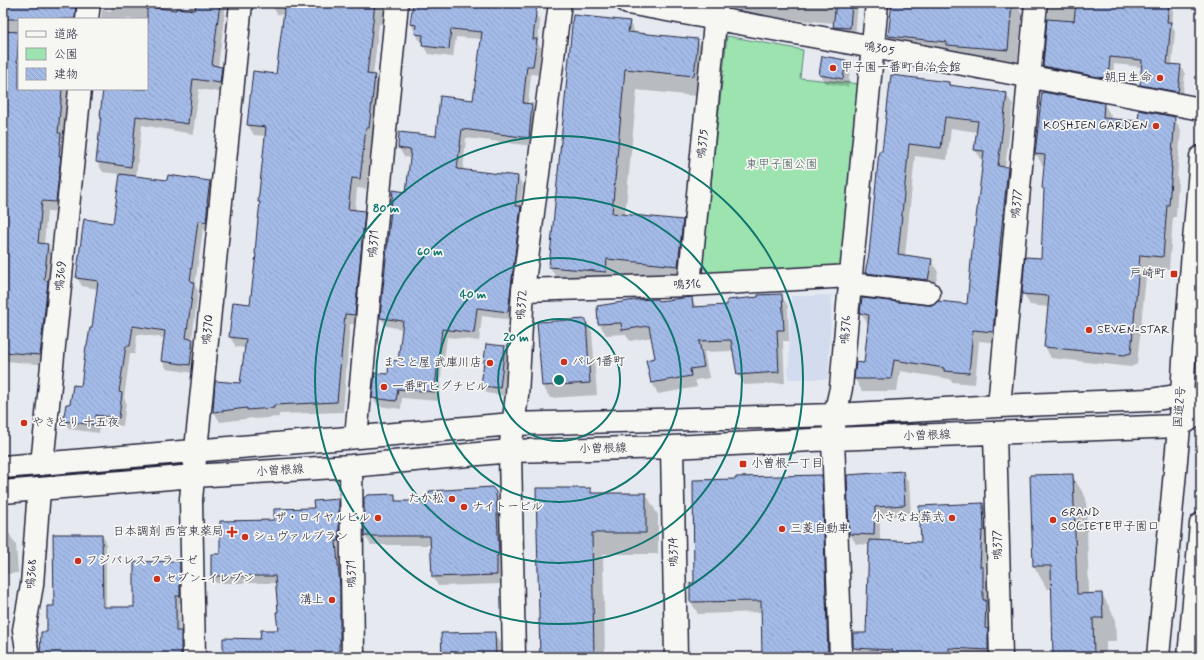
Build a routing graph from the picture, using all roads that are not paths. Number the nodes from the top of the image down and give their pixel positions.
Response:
1 (89, 3) edge
2 (241, 3) edge
3 (397, 3) edge
4 (560, 3) edge
5 (628, 3) edge
6 (877, 3) edge
7 (1036, 3) edge
8 (716, 11) edge
9 (88, 18) edge
10 (873, 47) junction
11 (1029, 77) junction
12 (80, 90) edge
13 (1201, 109) edge
14 (1201, 157) edge
15 (850, 280) junction
16 (689, 285) junction
17 (523, 290) junction
18 (929, 293) dead end
19 (1192, 399) edge
20 (998, 406) junction
21 (1201, 412) edge
22 (835, 415) junction
23 (513, 424) junction
24 (1178, 426) junction
25 (995, 434) junction
26 (356, 437) junction
27 (833, 439) junction
28 (672, 447) junction
29 (196, 450) junction
30 (510, 451) junction
31 (42, 464) junction
32 (351, 466) junction
33 (3, 467) edge
34 (194, 476) junction
35 (39, 490) junction
36 (3, 492) edge
37 (1201, 524) edge
38 (28, 657) edge
39 (194, 657) edge
40 (353, 657) edge
41 (514, 657) edge
42 (676, 657) edge
43 (841, 657) edge
44 (1000, 657) edge
45 (1158, 657) edge
46 (1189, 657) edge

1 - 9 main road
2 - 29 main road, 鳴370
3 - 26 main road, 鳴371
4 - 17 main road, 鳴372
5 - 8 main road, 鳴305
6 - 10 main road, 鳴376
7 - 11 main road, 鳴377
8 - 10 main road, 鳴305
8 - 16 main road, 鳴375
10 - 11 main road, 鳴305
10 - 15 main road, 鳴376
11 - 13 main road, 鳴305
11 - 20 main road, 鳴377
12 - 31 main road, 鳴369
14 - 19 main road, 国道2号
15 - 16 main road, 鳴316
15 - 18 main road, 鳴316
15 - 22 main road, 鳴376
16 - 17 main road, 鳴316
17 - 23 main road, 鳴372
19 - 20 main road
19 - 24 main road, 国道2号
20 - 22 main road
21 - 24 main road, 小曽根線
22 - 23 main road
22 - 27 main road, 鳴376
23 - 26 main road
23 - 30 main road, 鳴372
24 - 25 main road, 小曽根線
24 - 45 main road, 国道2号
25 - 27 main road, 小曽根線
25 - 44 main road, 鳴377
26 - 29 main road
27 - 28 main road, 小曽根線
27 - 43 main road, 鳴376
28 - 30 main road, 小曽根線
28 - 42 main road, 鳴374
29 - 31 main road
29 - 34 main road, 鳴370
30 - 32 main road, 小曽根線
30 - 41 main road, 鳴372
31 - 33 main road
32 - 34 main road, 小曽根線
32 - 40 main road, 鳴371
34 - 35 main road, 小曽根線
34 - 39 main road, 鳴370
35 - 36 main road, 小曽根線
35 - 38 main road, 鳴368
37 - 46 main road

